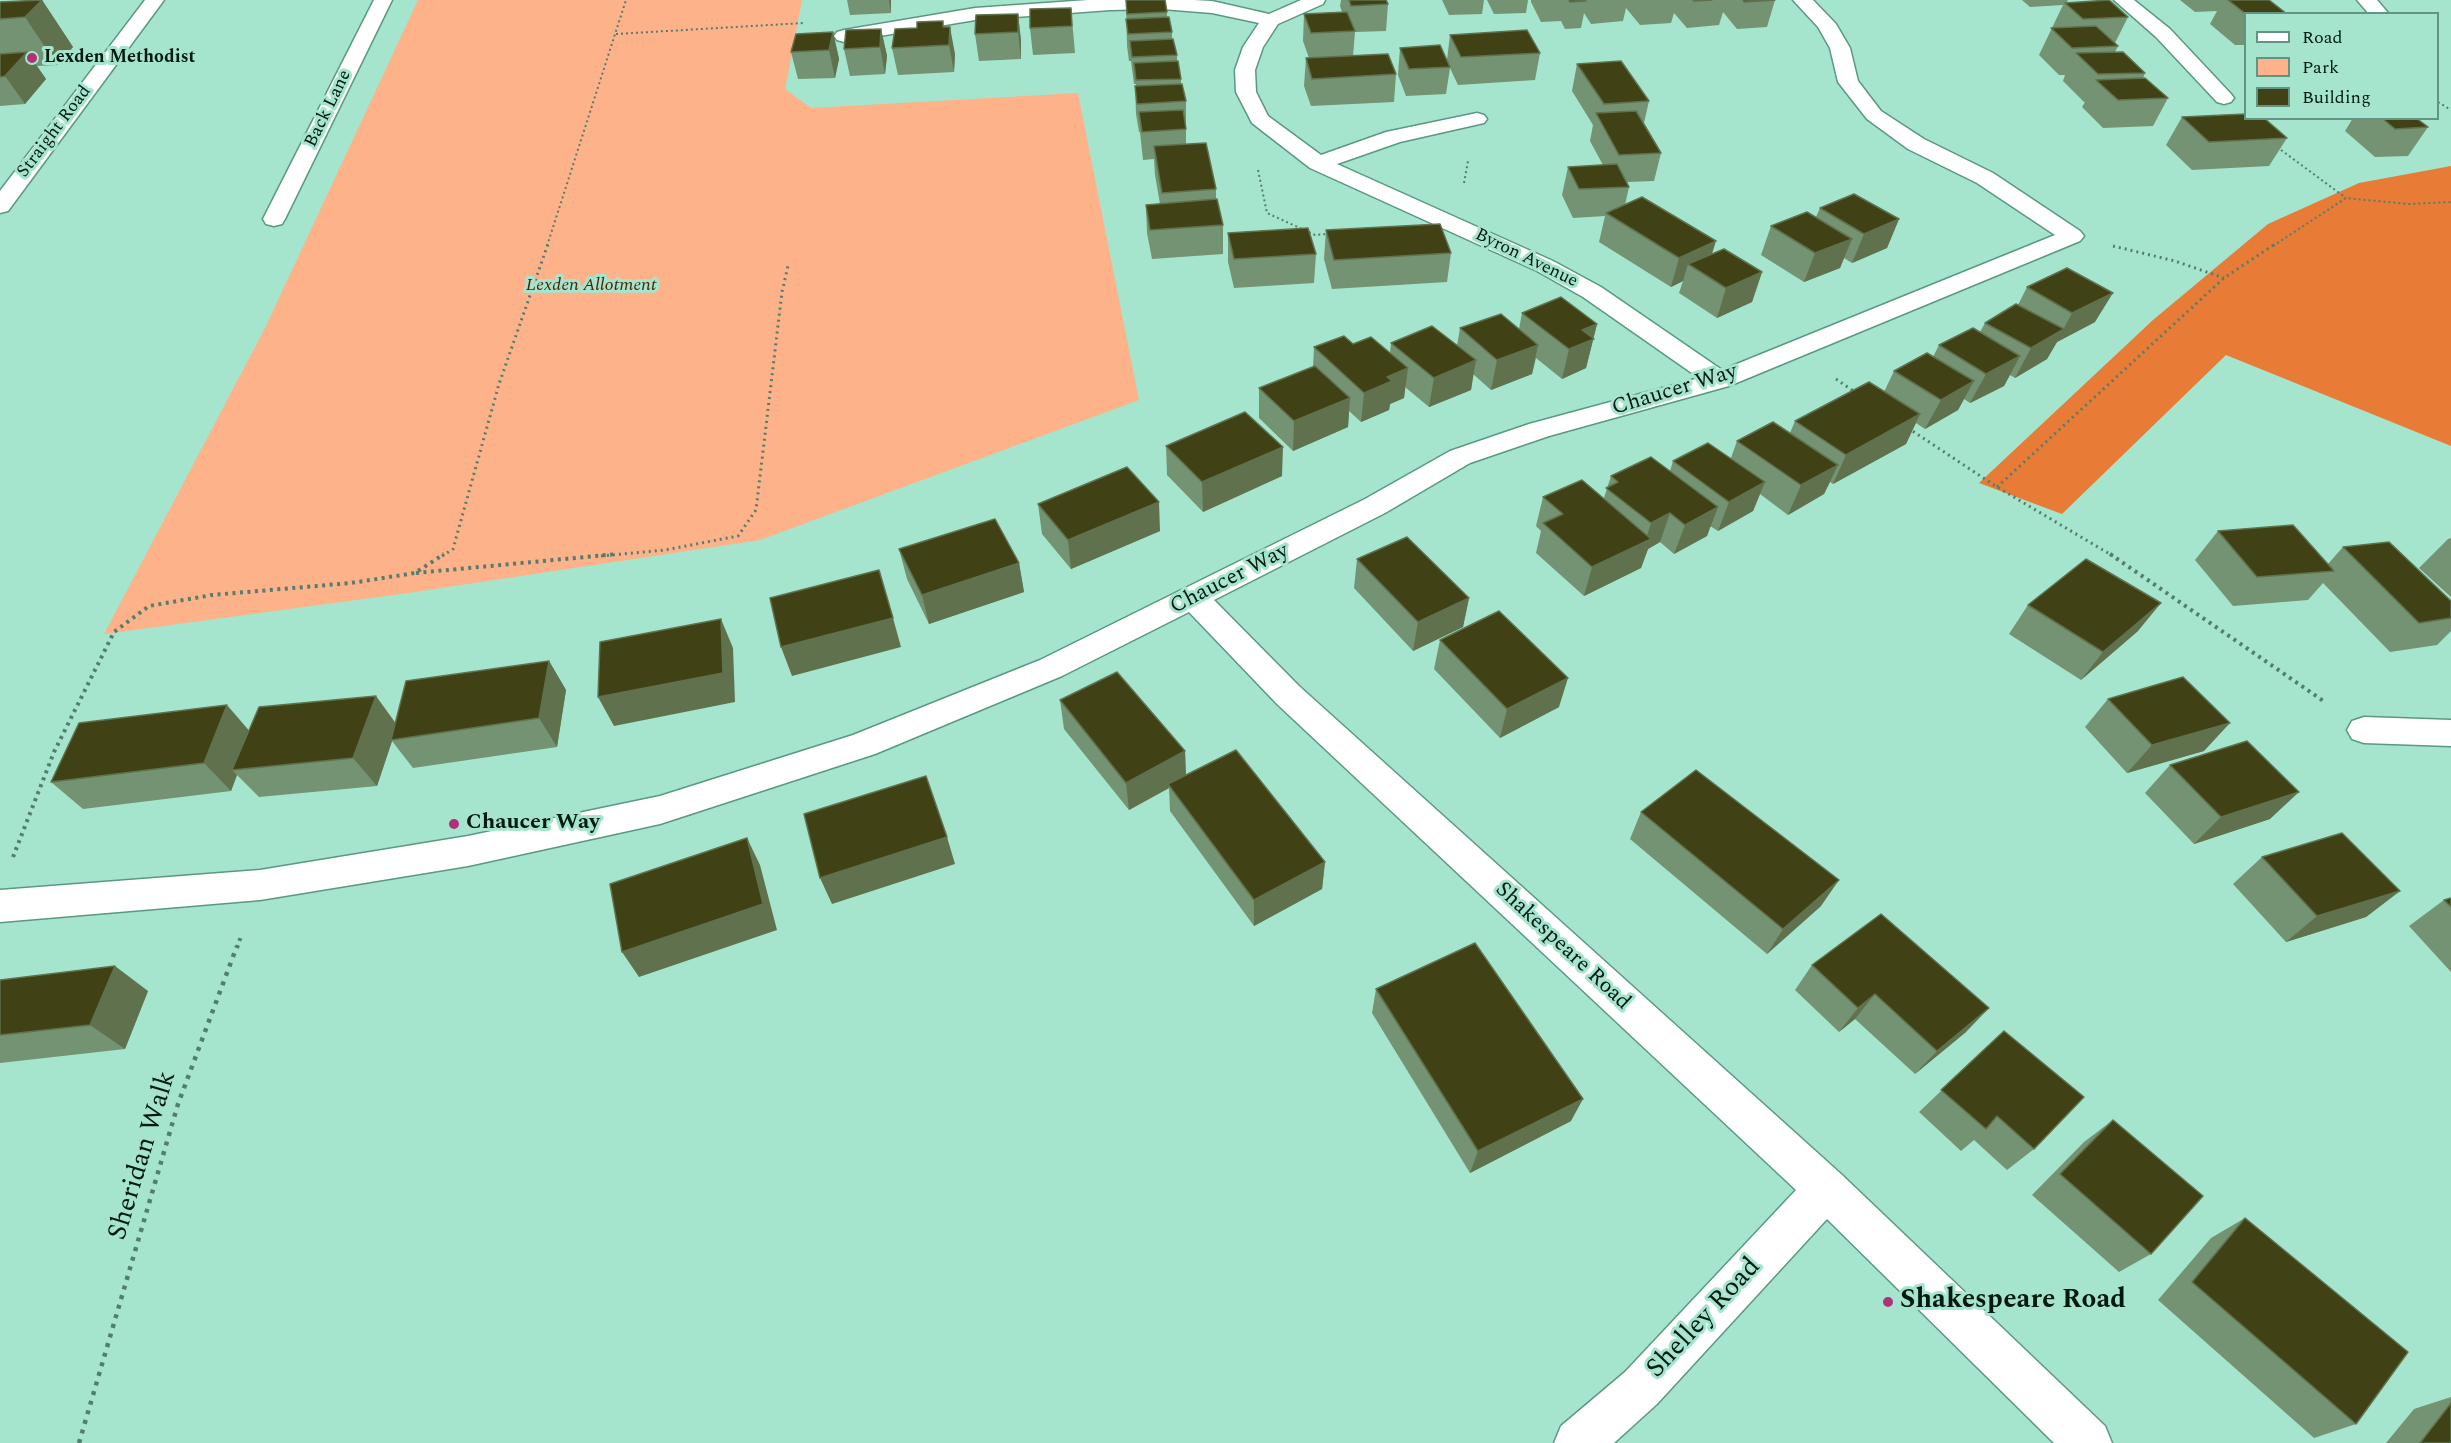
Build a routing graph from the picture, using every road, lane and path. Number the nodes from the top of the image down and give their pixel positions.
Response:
1 (155, 0) edge
2 (383, 0) edge
3 (626, 0) edge
4 (1316, 0) edge
5 (1802, 0) edge
6 (2123, 0) edge
7 (2366, 0) edge
8 (971, 7) edge
9 (2378, 12) edge
10 (1271, 20) junction
11 (616, 34) junction
12 (844, 36) joint
13 (2224, 98) joint
14 (1477, 119) dead end
15 (1318, 163) junction
16 (2346, 198) junction
17 (2451, 202) edge
18 (0, 206) edge
19 (274, 219) dead end
20 (2072, 236) junction
21 (788, 266) dead end
22 (2224, 278) junction
23 (1793, 351) junction
24 (1720, 380) junction
25 (1861, 396) edge
26 (1900, 422) edge
27 (1997, 487) junction
28 (415, 573) junction
29 (1194, 598) junction
30 (2364, 730) joint
31 (2451, 733) edge
32 (12, 859) dead end
33 (260, 885) junction
34 (0, 906) edge
35 (1826, 1189) junction
36 (79, 1443) edge
37 (1578, 1443) edge
38 (2088, 1443) edge

1 - 18 street, Straight Road
2 - 19 street, Back Lane
3 - 11 path
4 - 10 street
5 - 20 street
6 - 13 street
7 - 9 street
8 - 10 street
8 - 12 street
10 - 15 street, Byron Avenue
11 - 12 path
11 - 28 path
13 - 16 path
14 - 15 street
15 - 24 street, Byron Avenue
16 - 17 path
16 - 22 path
20 - 22 path
20 - 23 street, Chaucer Way
21 - 28 path
22 - 27 path
23 - 24 street, Chaucer Way
23 - 25 path
24 - 29 street, Chaucer Way
26 - 27 path
27 - 30 path
28 - 32 path
29 - 33 street, Chaucer Way
29 - 35 street, Shakespeare Road
30 - 31 street
33 - 34 street, Chaucer Way
33 - 36 path, Sheridan Walk
35 - 37 street, Shelley Road
35 - 38 street, Shakespeare Road

